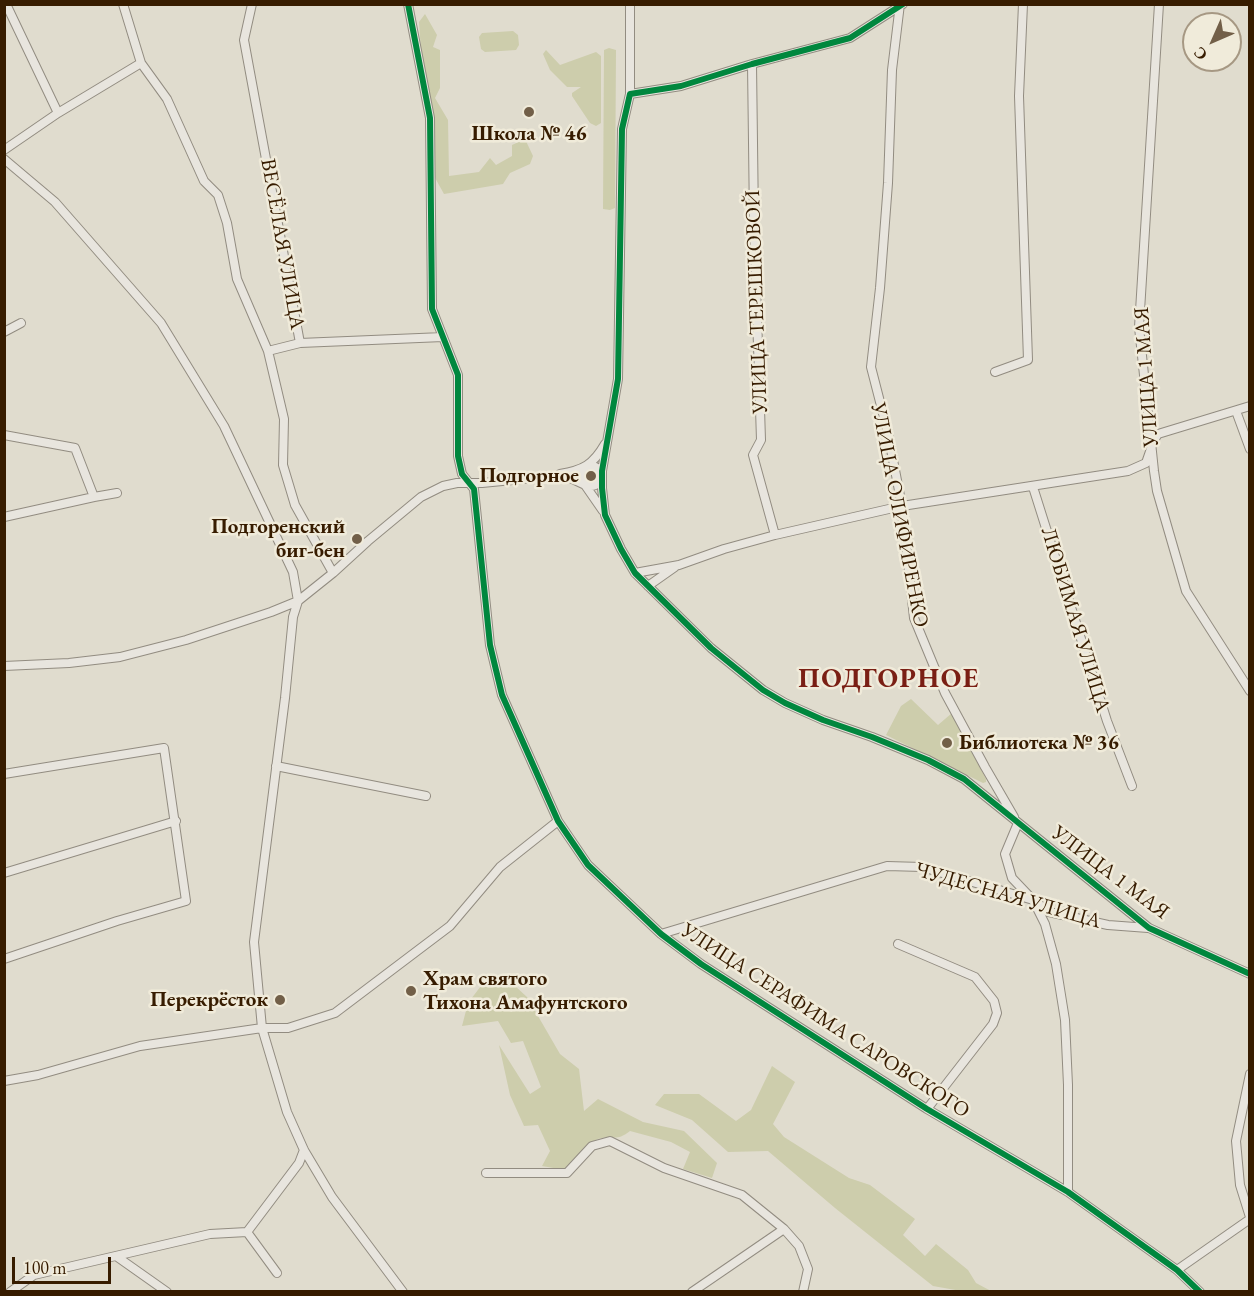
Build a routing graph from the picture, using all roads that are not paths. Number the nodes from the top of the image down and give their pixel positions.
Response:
1 (6, 4) edge
2 (123, 4) edge
3 (252, 4) edge
4 (408, 4) edge
5 (630, 4) edge
6 (1023, 4) edge
7 (1159, 4) edge
8 (902, 5) edge
9 (141, 63) junction
10 (752, 64) junction
11 (630, 94) junction
12 (58, 113) junction
13 (4, 150) edge
14 (4, 159) edge
15 (21, 323) dead end
16 (4, 332) edge
17 (443, 337) junction
18 (300, 343) junction
19 (268, 351) junction
20 (995, 372) dead end
21 (1250, 406) edge
22 (1236, 411) junction
23 (4, 435) edge
24 (608, 439) junction
25 (1151, 449) junction
26 (1250, 449) edge
27 (586, 467) junction
28 (553, 476) junction
29 (602, 478) junction
30 (468, 483) junction
31 (585, 485) junction
32 (1033, 487) junction
33 (117, 494) dead end
34 (94, 497) junction
35 (902, 506) junction
36 (605, 514) junction
37 (4, 517) edge
38 (775, 535) junction
39 (679, 565) junction
40 (333, 573) junction
41 (635, 573) junction
42 (648, 586) junction
43 (298, 601) junction
44 (4, 666) edge
45 (1250, 691) edge
46 (276, 766) junction
47 (4, 774) edge
48 (1131, 786) dead end
49 (426, 796) dead end
50 (176, 821) junction
51 (558, 821) junction
52 (1018, 823) junction
53 (4, 873) edge
54 (1033, 900) junction
55 (1149, 928) junction
56 (661, 934) junction
57 (898, 944) dead end
58 (4, 959) edge
59 (1250, 974) edge
60 (262, 1028) junction
61 (1250, 1074) edge
62 (4, 1081) edge
63 (927, 1109) junction
64 (304, 1150) junction
65 (486, 1173) dead end
66 (1068, 1192) junction
67 (1250, 1218) edge
68 (784, 1229) junction
69 (247, 1232) junction
70 (116, 1257) junction
71 (1177, 1270) junction
72 (277, 1273) dead end
73 (10, 1292) edge
74 (167, 1292) edge
75 (403, 1292) edge
76 (692, 1292) edge
77 (803, 1292) edge
78 (1200, 1292) edge

1 - 12 street
2 - 9 street
3 - 18 street, ВЕСЁЛАЯ УЛИЦА
4 - 17 street, УЛИЦА СЕРАФИМА САРОВСКОГО
5 - 11 street
6 - 20 street
7 - 25 street, УЛИЦА 1 МАЯ
8 - 10 street
8 - 35 street, УЛИЦА ОЛИФИРЕНКО
9 - 12 street
9 - 19 street
10 - 11 street
10 - 38 street, УЛИЦА ТЕРЕШКОВОЙ
11 - 24 street
12 - 13 street
14 - 43 street
15 - 16 street
17 - 18 street, ВЕСЁЛАЯ УЛИЦА
17 - 30 street, УЛИЦА СЕРАФИМА САРОВСКОГО
18 - 19 street
19 - 40 street
21 - 22 street
22 - 25 street
22 - 26 street
23 - 34 street
24 - 27 street
24 - 29 street
25 - 32 street
25 - 45 street, УЛИЦА 1 МАЯ
27 - 28 street
27 - 29 street
27 - 31 street
28 - 30 street
28 - 31 street
29 - 31 street
29 - 36 street
30 - 40 street
30 - 51 street, УЛИЦА СЕРАФИМА САРОВСКОГО
31 - 36 street
32 - 35 street
32 - 48 street, ЛЮБИМАЯ УЛИЦА
33 - 34 street
34 - 37 street
35 - 38 street
35 - 52 street, УЛИЦА ОЛИФИРЕНКО
36 - 41 street, УЛИЦА 1 МАЯ
38 - 39 street
39 - 41 street
39 - 42 street
40 - 43 street
41 - 42 street, УЛИЦА 1 МАЯ
42 - 52 street, УЛИЦА 1 МАЯ
43 - 44 street
43 - 46 street
46 - 49 street
46 - 60 street
47 - 50 street
50 - 53 street
50 - 58 street
51 - 56 street, УЛИЦА СЕРАФИМА САРОВСКОГО
51 - 60 street
52 - 54 street
52 - 55 street, УЛИЦА 1 МАЯ
54 - 55 street, ЧУДЕСНАЯ УЛИЦА
54 - 56 street, ЧУДЕСНАЯ УЛИЦА
54 - 66 street
55 - 59 street, УЛИЦА 1 МАЯ
56 - 63 street, УЛИЦА СЕРАФИМА САРОВСКОГО
57 - 63 street
60 - 62 street
60 - 64 street
61 - 67 street
63 - 66 street, УЛИЦА СЕРАФИМА САРОВСКОГО
64 - 69 street
64 - 75 street
65 - 68 street
66 - 71 street, УЛИЦА СЕРАФИМА САРОВСКОГО
67 - 71 street
68 - 76 street
68 - 77 street
69 - 70 street
69 - 72 street
70 - 73 street
70 - 74 street
71 - 78 street, УЛИЦА СЕРАФИМА САРОВСКОГО

